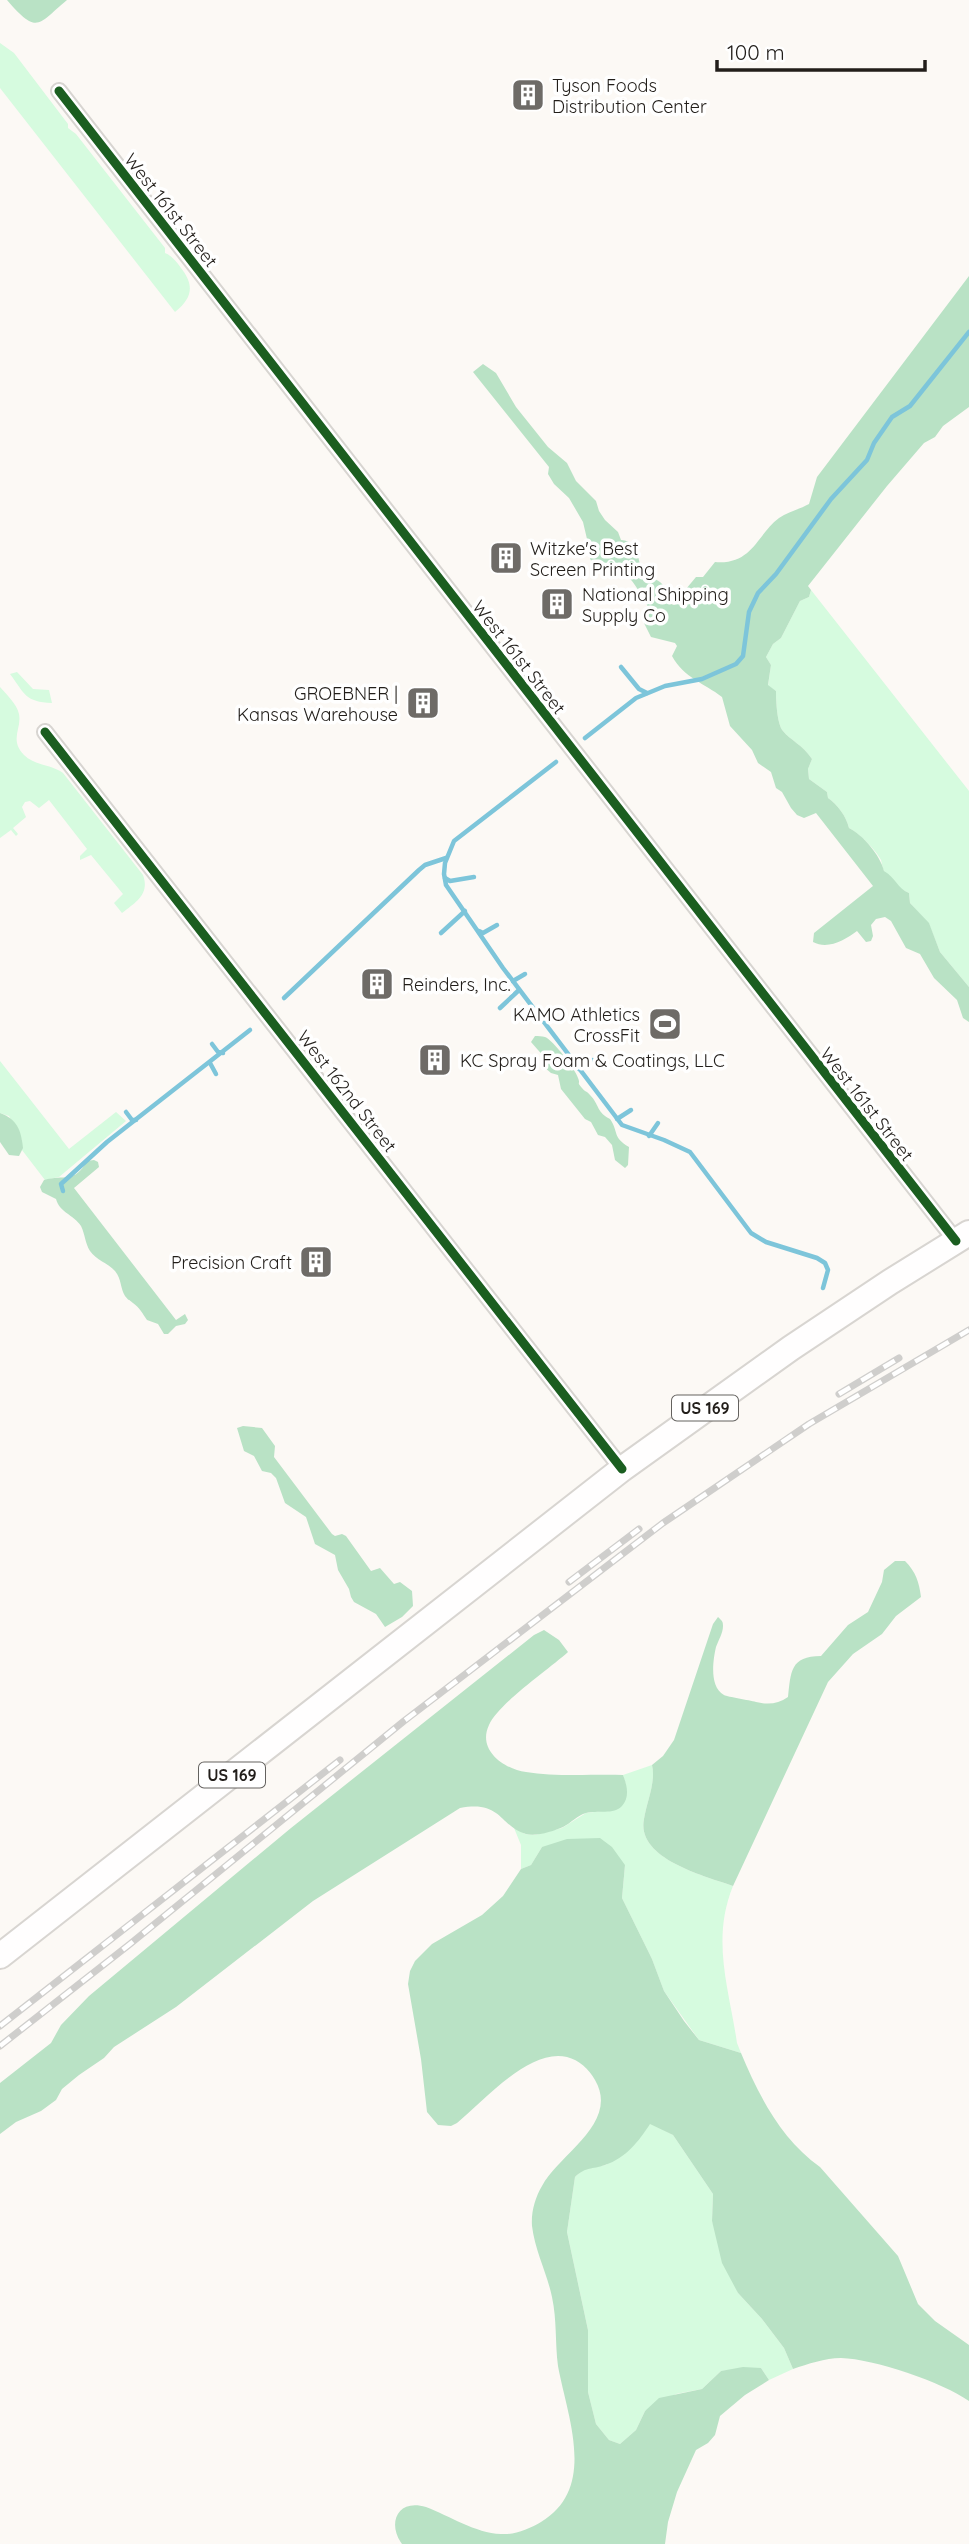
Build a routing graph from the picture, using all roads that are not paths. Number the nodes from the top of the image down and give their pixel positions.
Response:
1 (59, 91) dead end
2 (45, 732) dead end
3 (962, 1237) edge
4 (622, 1469) junction
5 (0, 1956) edge

1 - 3 street, West 161st Street
2 - 4 street, West 162nd Street
3 - 4 highway, US 169
4 - 5 highway, US 169

